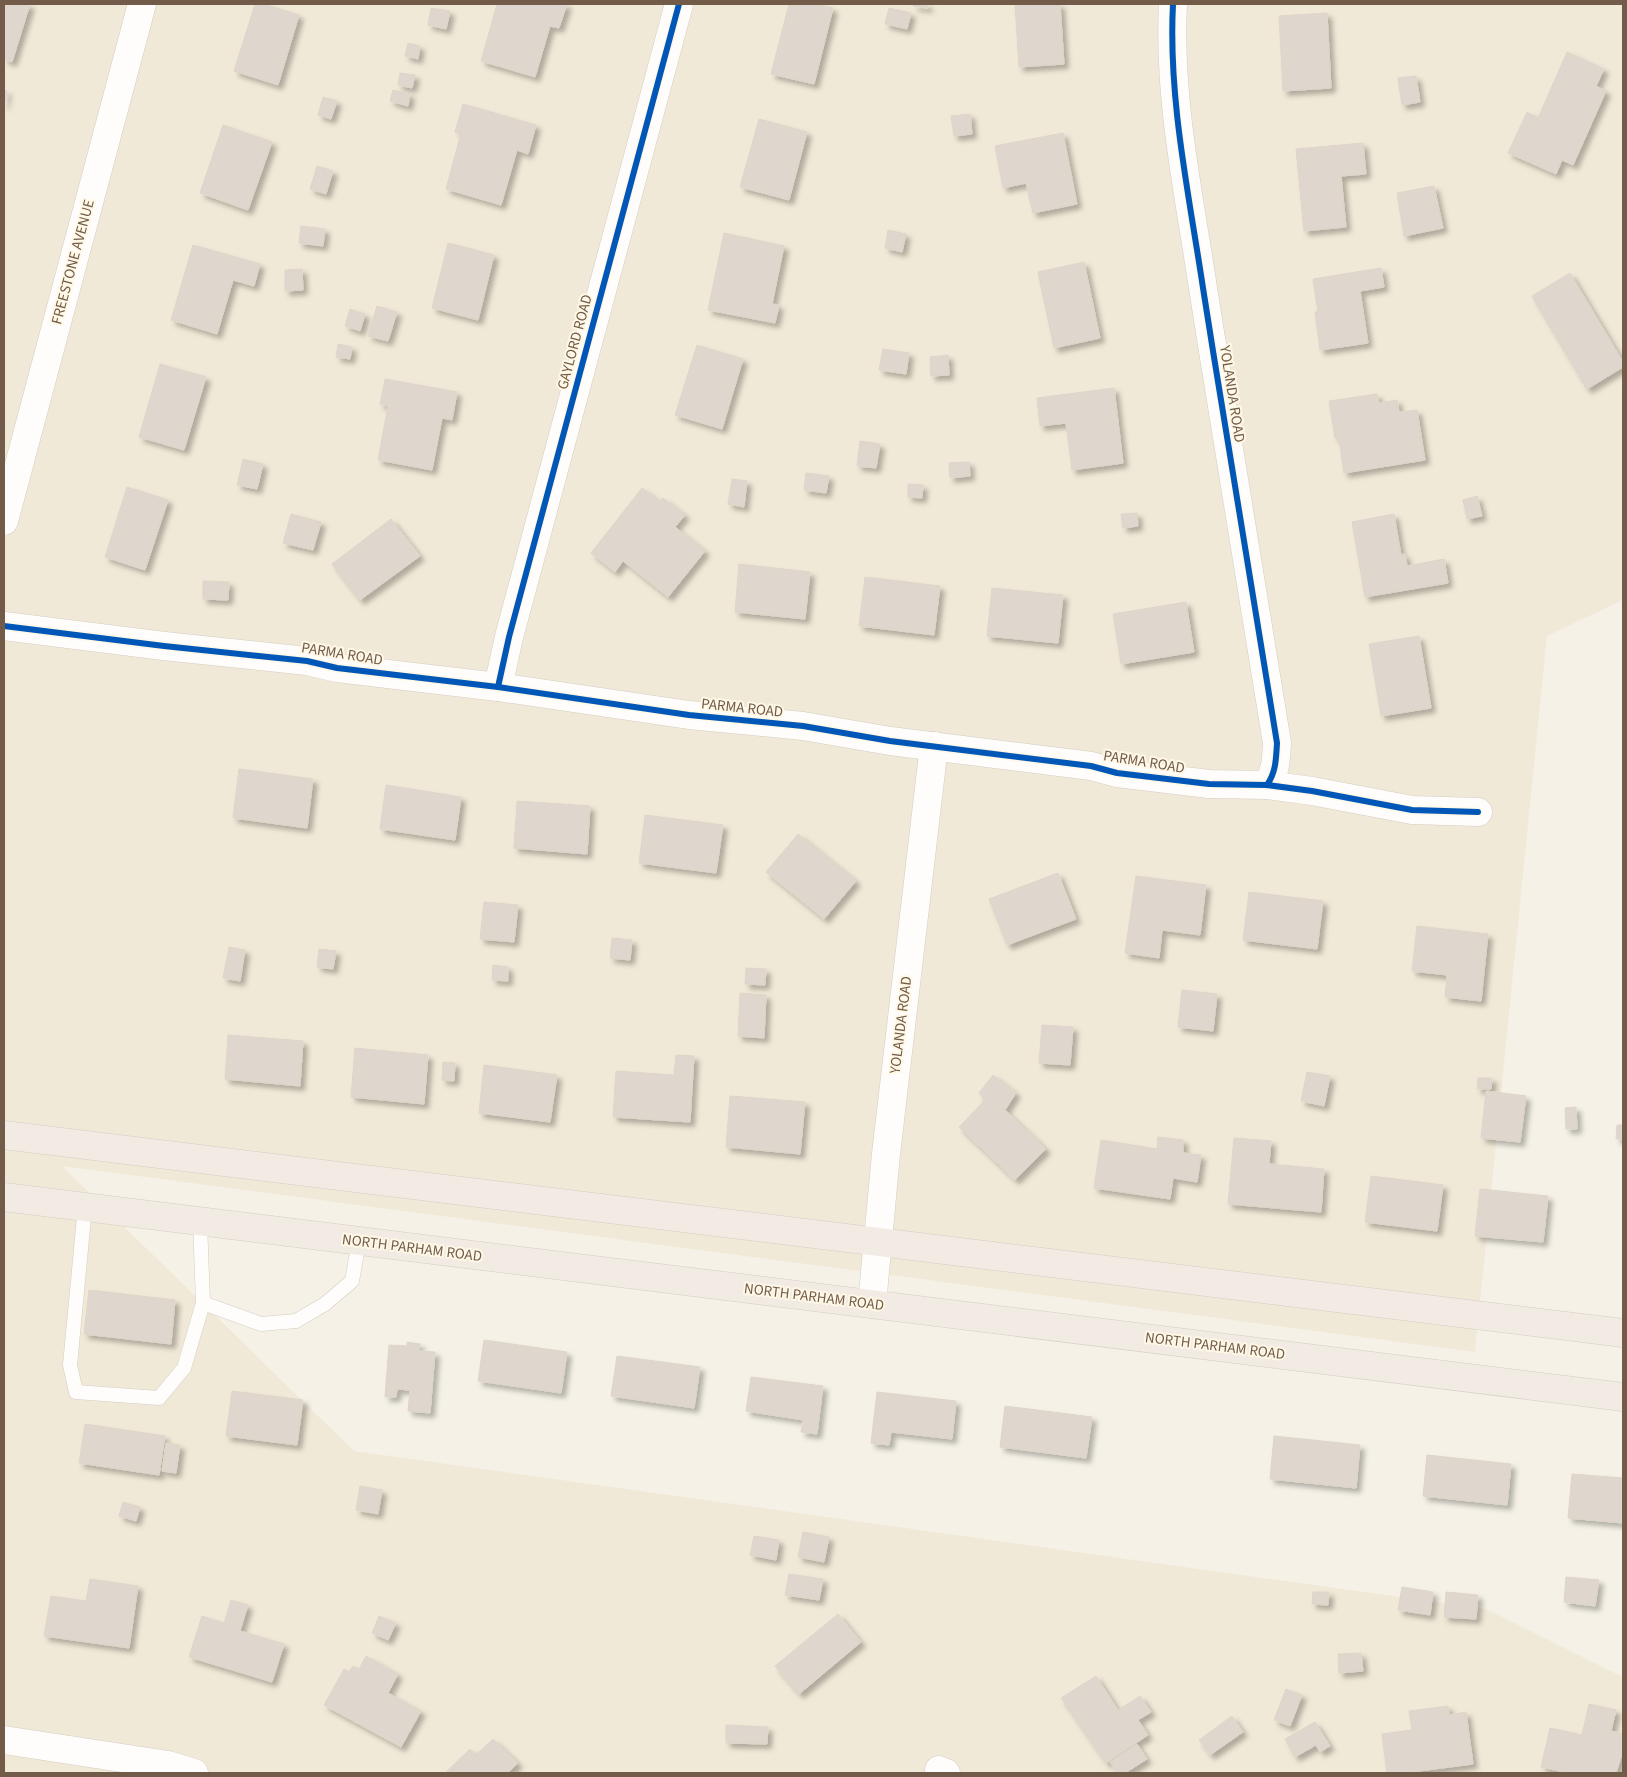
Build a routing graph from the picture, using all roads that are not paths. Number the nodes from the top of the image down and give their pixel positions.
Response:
1 (142, 4) edge
2 (679, 4) edge
3 (1173, 4) edge
4 (4, 521) edge
5 (4, 626) edge
6 (498, 687) junction
7 (934, 746) junction
8 (1267, 785) junction
9 (1478, 812) dead end
10 (4, 1135) edge
11 (4, 1198) edge
12 (85, 1208) junction
13 (200, 1222) junction
14 (878, 1241) junction
15 (359, 1242) junction
16 (203, 1303) junction
17 (872, 1304) junction
18 (1623, 1333) edge
19 (1623, 1397) edge
20 (4, 1740) edge
21 (194, 1773) edge

1 - 4 street, FREESTONE AVENUE
2 - 6 street, GAYLORD ROAD
3 - 8 street, YOLANDA ROAD
5 - 6 street, PARMA ROAD
6 - 7 street, PARMA ROAD
7 - 8 street, PARMA ROAD
7 - 14 street, YOLANDA ROAD
8 - 9 street, PARMA ROAD
10 - 14 highway
11 - 12 highway, NORTH PARHAM ROAD
12 - 13 highway, NORTH PARHAM ROAD
12 - 16 lane
13 - 15 highway, NORTH PARHAM ROAD
13 - 16 lane
14 - 17 street, YOLANDA ROAD
14 - 18 highway
15 - 16 lane
15 - 17 highway, NORTH PARHAM ROAD
17 - 19 highway, NORTH PARHAM ROAD
20 - 21 street

